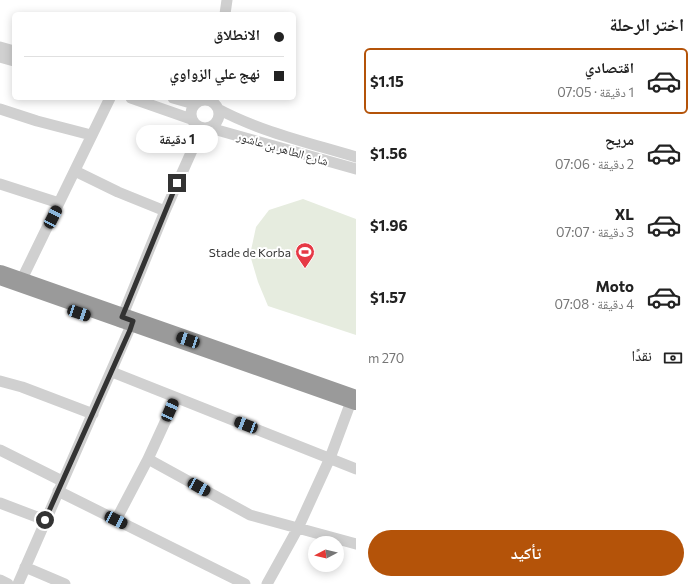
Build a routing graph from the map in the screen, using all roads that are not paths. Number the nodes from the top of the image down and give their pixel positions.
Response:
1 (228, 0) edge
2 (225, 12) edge
3 (0, 47) edge
4 (12, 50) edge
5 (0, 57) edge
6 (12, 60) edge
7 (109, 100) edge
8 (137, 100) edge
9 (180, 100) edge
10 (202, 100) edge
11 (209, 100) edge
12 (194, 104) junction
13 (0, 109) edge
14 (218, 109) junction
15 (191, 118) junction
16 (206, 128) junction
17 (91, 134) junction
18 (356, 157) edge
19 (356, 169) edge
20 (75, 171) junction
21 (0, 184) edge
22 (60, 203) junction
23 (164, 210) junction
24 (0, 275) edge
25 (20, 282) junction
26 (0, 286) edge
27 (126, 323) junction
28 (112, 372) junction
29 (0, 381) edge
30 (176, 398) junction
31 (354, 404) edge
32 (93, 414) junction
33 (0, 450) edge
34 (330, 458) junction
35 (148, 459) junction
36 (356, 469) edge
37 (60, 486) junction
38 (0, 503) edge
39 (45, 520) junction
40 (116, 520) junction
41 (298, 528) junction
42 (356, 544) edge
43 (26, 567) junction
44 (0, 580) edge
45 (8, 584) edge
46 (18, 584) edge
47 (65, 584) edge
48 (245, 584) edge
49 (267, 584) edge

1 - 2 street
3 - 4 street
5 - 6 street
7 - 17 street
8 - 15 street
9 - 12 street
10 - 12 street
11 - 14 street
12 - 15 street
13 - 17 street
14 - 16 street
14 - 18 street, شارع الطاهر بن عاشور
15 - 16 street
16 - 19 street, شارع الطاهر بن عاشور
16 - 23 street
17 - 20 street
20 - 22 street
20 - 23 street
21 - 22 street
22 - 25 street
23 - 27 street
24 - 25 highway
25 - 27 highway
26 - 27 highway
27 - 28 street
27 - 31 highway
28 - 30 street
28 - 32 street
29 - 32 street
30 - 34 street
30 - 35 street
31 - 34 street
32 - 37 street
33 - 37 street
34 - 36 street
34 - 41 street
35 - 40 street
35 - 41 street
37 - 39 street
37 - 40 street
38 - 39 street
39 - 43 street
40 - 48 street
41 - 42 street
41 - 49 street
43 - 46 street
43 - 47 street
44 - 45 street

